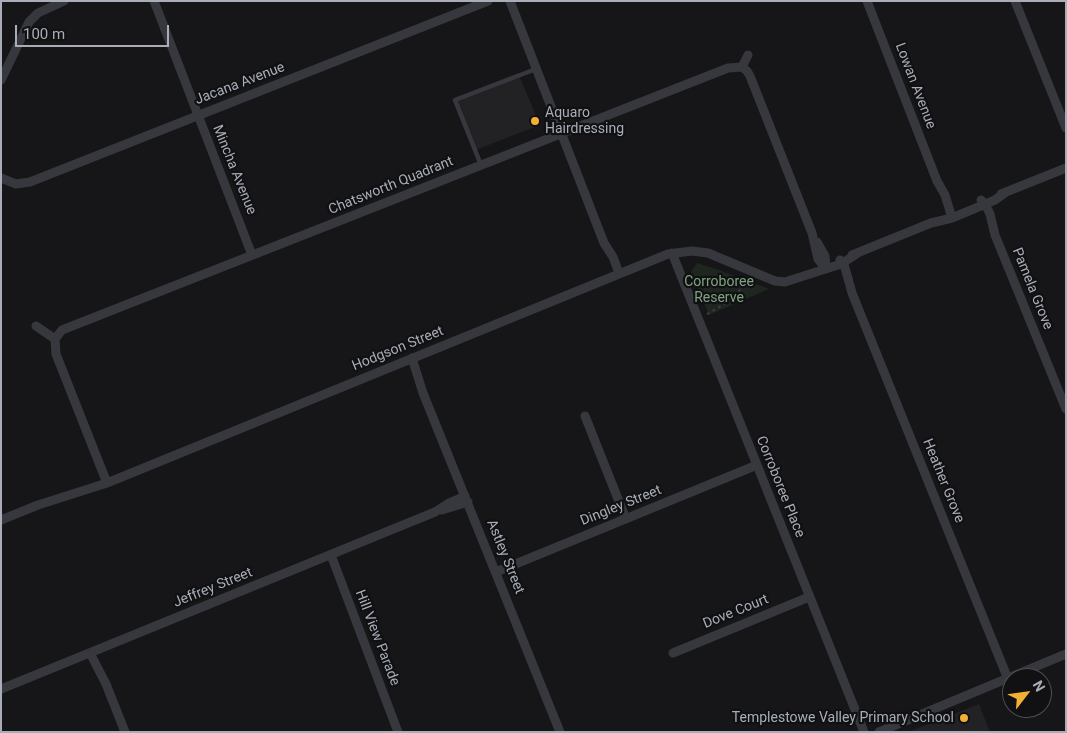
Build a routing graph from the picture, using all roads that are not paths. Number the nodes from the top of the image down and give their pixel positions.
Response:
1 (64, 1) edge
2 (153, 1) edge
3 (488, 1) edge
4 (510, 1) edge
5 (866, 1) edge
6 (1015, 1) edge
7 (748, 55) dead end
8 (742, 67) junction
9 (536, 69) junction
10 (1, 80) edge
11 (198, 116) junction
12 (1065, 128) edge
13 (562, 134) junction
14 (482, 165) junction
15 (1066, 168) edge
16 (1, 178) edge
17 (983, 203) junction
18 (950, 214) junction
19 (672, 253) junction
20 (252, 255) junction
21 (840, 262) junction
22 (825, 266) junction
23 (616, 275) junction
24 (36, 326) dead end
25 (55, 340) junction
26 (410, 360) junction
27 (1066, 410) edge
28 (585, 416) dead end
29 (757, 465) junction
30 (107, 483) junction
31 (466, 499) junction
32 (626, 519) junction
33 (1, 520) edge
34 (331, 555) junction
35 (496, 572) junction
36 (809, 597) junction
37 (94, 652) junction
38 (673, 653) dead end
39 (1066, 654) edge
40 (1004, 668) edge
41 (1034, 668) edge
42 (1002, 681) edge
43 (1, 689) edge
44 (125, 732) edge
45 (398, 732) edge
46 (560, 732) edge
47 (864, 732) edge
48 (879, 732) edge

1 - 10 street
2 - 11 street, Mincha Avenue
3 - 11 street, Jacana Avenue
4 - 9 street
5 - 18 street, Lowan Avenue
6 - 12 street
7 - 8 street
8 - 13 street, Chatsworth Quadrant
8 - 22 street
9 - 13 street
9 - 14 lane
11 - 16 street, Jacana Avenue
11 - 20 street, Mincha Avenue
13 - 14 street, Chatsworth Quadrant
13 - 23 street
14 - 20 street, Chatsworth Quadrant
15 - 17 street, Hodgson Street
17 - 18 street, Hodgson Street
17 - 27 street, Pamela Grove
18 - 21 street, Hodgson Street
19 - 22 street, Hodgson Street
19 - 23 street, Hodgson Street
19 - 29 street, Corroboree Place
20 - 25 street, Chatsworth Quadrant
21 - 22 street, Hodgson Street
21 - 40 street, Heather Grove
23 - 26 street, Hodgson Street
24 - 25 street
25 - 30 street
26 - 30 street, Hodgson Street
26 - 31 street, Astley Street
28 - 32 street
29 - 32 street, Dingley Street
29 - 36 street, Corroboree Place
30 - 33 street, Hodgson Street
31 - 34 street, Jeffrey Street
31 - 35 street, Astley Street
32 - 35 street, Dingley Street
34 - 37 street, Jeffrey Street
34 - 45 street, Hill View Parade
35 - 46 street, Astley Street
36 - 38 street, Dove Court
36 - 47 street, Corroboree Place
37 - 43 street, Jeffrey Street
37 - 44 street
39 - 41 street
42 - 48 street

